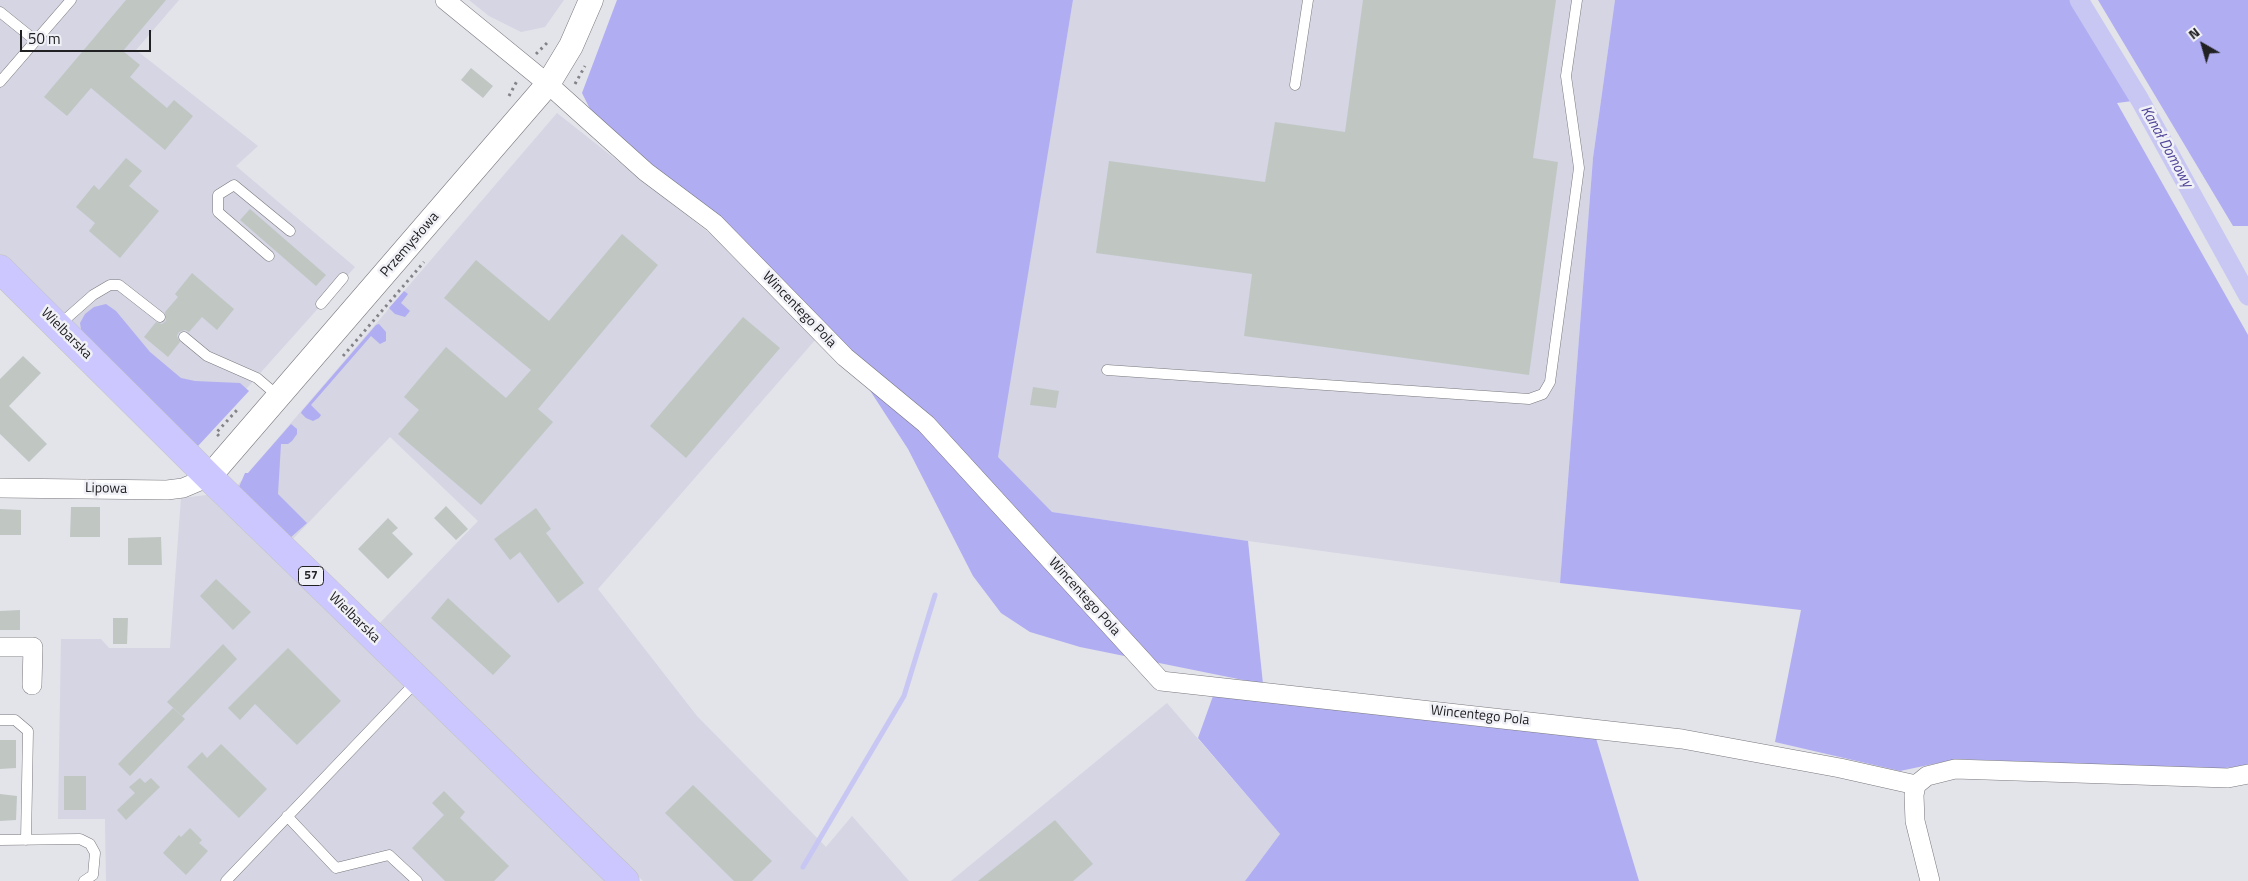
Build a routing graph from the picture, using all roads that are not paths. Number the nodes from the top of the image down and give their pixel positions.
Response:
1 (70, 0) edge
2 (445, 0) edge
3 (591, 0) edge
4 (1308, 0) edge
5 (1577, 0) edge
6 (0, 12) edge
7 (36, 41) junction
8 (0, 82) edge
9 (548, 84) junction
10 (1295, 85) dead end
11 (290, 231) dead end
12 (269, 256) dead end
13 (0, 269) edge
14 (343, 278) dead end
15 (321, 304) dead end
16 (160, 317) dead end
17 (58, 325) junction
18 (184, 338) dead end
19 (1107, 370) dead end
20 (278, 396) junction
21 (209, 476) junction
22 (0, 488) edge
23 (0, 647) edge
24 (418, 680) junction
25 (32, 685) dead end
26 (0, 720) edge
27 (2248, 774) edge
28 (1916, 785) junction
29 (287, 816) junction
30 (0, 840) edge
31 (26, 840) junction
32 (84, 881) edge
33 (226, 881) edge
34 (417, 881) edge
35 (625, 881) edge
36 (1930, 881) edge

1 - 7 lane
2 - 9 street, Wincentego Pola
3 - 9 street, Przemysłowa
4 - 10 lane
5 - 19 lane
6 - 7 lane
7 - 8 lane
9 - 20 street, Przemysłowa
9 - 28 street, Wincentego Pola
11 - 12 lane
13 - 17 main road, Wielbarska / 57
14 - 15 lane
16 - 17 lane
17 - 21 main road, Wielbarska / 57
18 - 20 lane
20 - 21 street, Przemysłowa
21 - 22 street, Lipowa
21 - 24 main road, Wielbarska / 57
23 - 25 street
24 - 29 lane
24 - 35 main road, Wielbarska / 57
26 - 31 lane
27 - 28 street
28 - 36 street
29 - 33 lane
29 - 34 lane
30 - 31 lane
31 - 32 lane

